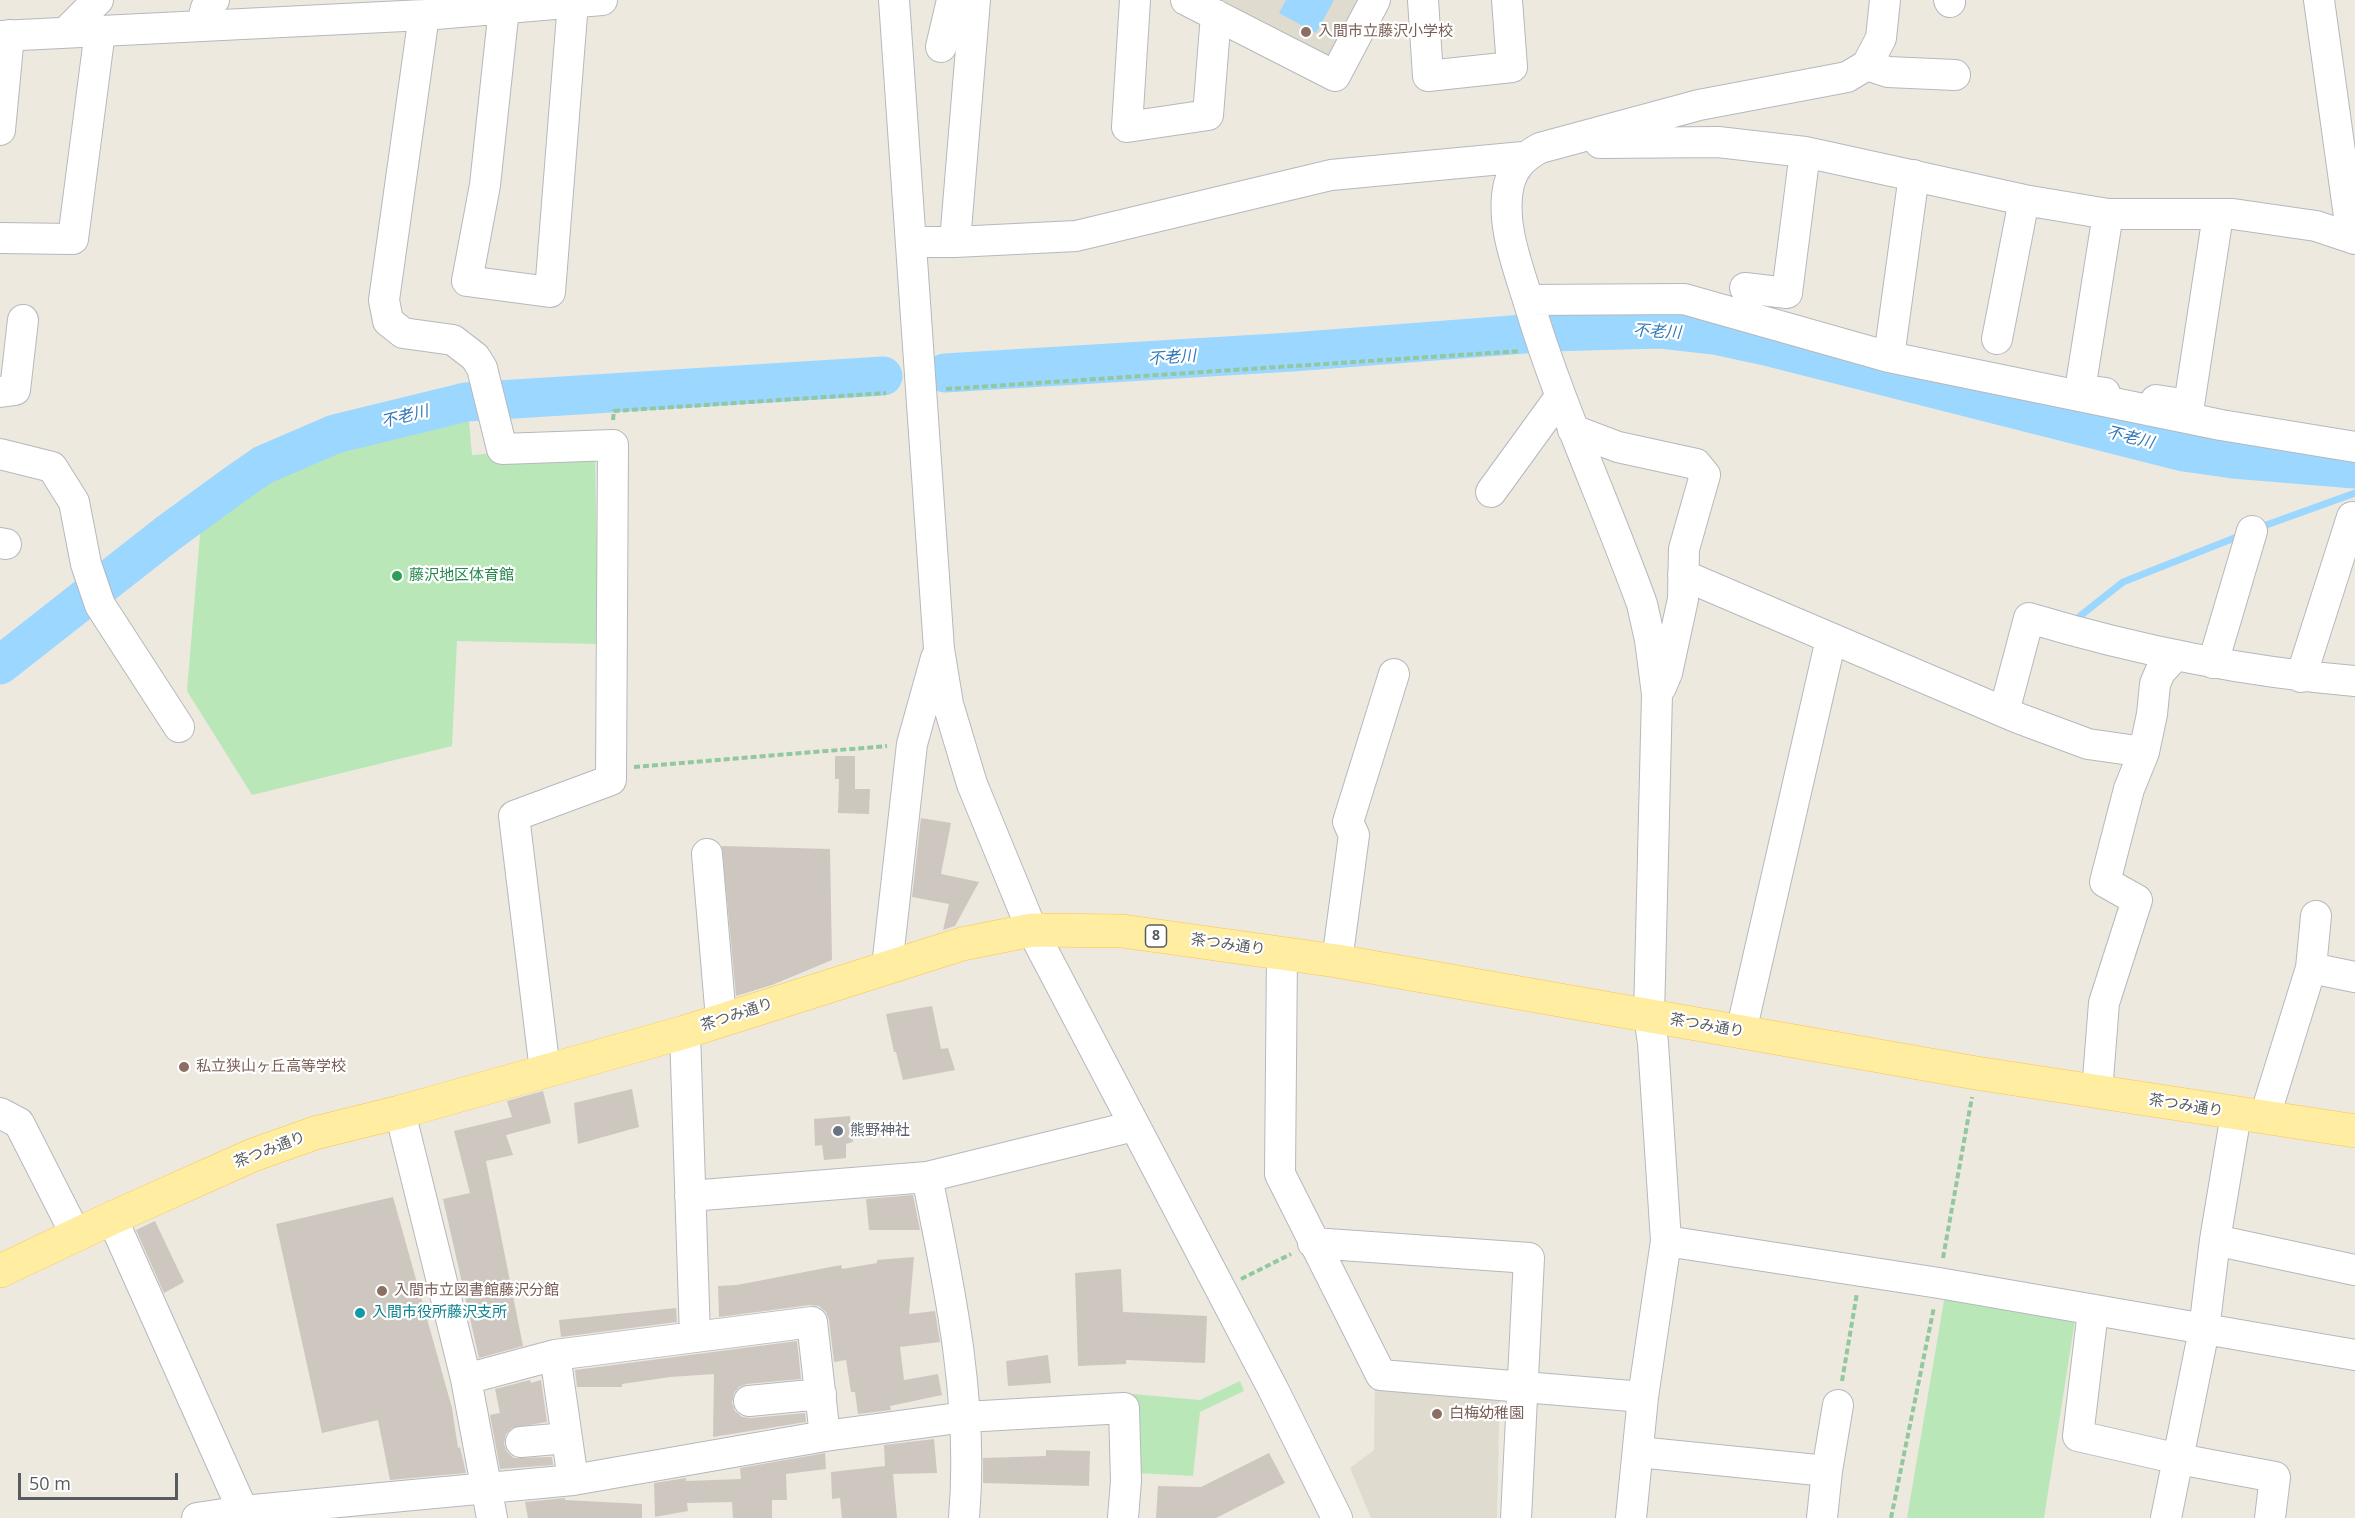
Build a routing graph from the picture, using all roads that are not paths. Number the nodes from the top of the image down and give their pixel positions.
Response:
1 (98, 0) edge
2 (894, 0) edge
3 (952, 0) edge
4 (975, 0) edge
5 (1135, 0) edge
6 (1186, 0) edge
7 (1375, 0) edge
8 (1423, 0) edge
9 (1506, 0) edge
10 (1885, 0) edge
11 (2319, 0) edge
12 (587, 1) edge
13 (504, 8) junction
14 (339, 10) edge
15 (207, 13) edge
16 (424, 15) junction
17 (1216, 15) junction
18 (100, 31) junction
19 (66, 32) junction
20 (4, 35) edge
21 (941, 47) dead end
22 (1867, 65) junction
23 (1955, 75) dead end
24 (0, 130) edge
25 (1560, 143) junction
26 (1805, 152) junction
27 (1523, 157) junction
28 (1914, 175) junction
29 (2024, 200) junction
30 (2108, 214) junction
31 (2218, 215) junction
32 (0, 238) edge
33 (2354, 239) edge
34 (911, 242) junction
35 (955, 242) junction
36 (1746, 288) dead end
37 (1527, 300) junction
38 (23, 320) dead end
39 (1996, 339) dead end
40 (1889, 357) junction
41 (0, 392) edge
42 (1560, 397) junction
43 (1573, 430) junction
44 (2355, 447) edge
45 (0, 454) edge
46 (1491, 492) dead end
47 (2352, 516) dead end
48 (2252, 531) dead end
49 (1683, 575) junction
50 (1832, 639) junction
51 (939, 649) junction
52 (2176, 655) junction
53 (2213, 663) junction
54 (1394, 674) dead end
55 (2301, 677) junction
56 (2355, 681) edge
57 (1657, 694) junction
58 (2004, 712) junction
59 (179, 727) dead end
60 (2144, 752) junction
61 (707, 854) dead end
62 (2316, 916) dead end
63 (1032, 930) junction
64 (1282, 953) junction
65 (1337, 961) junction
66 (887, 967) junction
67 (2311, 968) junction
68 (2355, 977) edge
69 (1649, 1016) junction
70 (721, 1019) junction
71 (685, 1032) junction
72 (1742, 1032) junction
73 (545, 1071) junction
74 (2097, 1092) junction
75 (400, 1112) junction
76 (0, 1113) edge
77 (2251, 1115) junction
78 (1134, 1126) junction
79 (2355, 1131) edge
80 (927, 1177) junction
81 (690, 1196) junction
82 (112, 1218) junction
83 (76, 1235) junction
84 (2215, 1240) junction
85 (1666, 1241) junction
86 (1313, 1243) junction
87 (2355, 1270) edge
88 (0, 1271) edge
89 (2093, 1311) junction
90 (2204, 1330) junction
91 (695, 1337) junction
92 (555, 1355) junction
93 (2355, 1355) edge
94 (466, 1379) junction
95 (1522, 1387) junction
96 (821, 1394) junction
97 (1643, 1397) junction
98 (749, 1401) dead end
99 (1838, 1405) road end
100 (965, 1417) junction
101 (825, 1436) junction
102 (567, 1438) junction
103 (521, 1442) dead end
104 (1638, 1452) junction
105 (2179, 1459) junction
106 (1827, 1471) junction
107 (573, 1480) junction
108 (487, 1487) junction
109 (243, 1511) junction
110 (301, 1512) edge
111 (197, 1518) edge
112 (492, 1518) edge
113 (964, 1518) edge
114 (1123, 1518) edge
115 (1337, 1518) edge
116 (1516, 1518) edge
117 (1631, 1518) edge
118 (1822, 1518) edge
119 (2166, 1518) edge
120 (2270, 1518) edge

1 - 19 street
2 - 34 street
3 - 21 street
4 - 35 street
5 - 17 street
6 - 17 street
7 - 17 street
8 - 9 street
10 - 22 street
11 - 33 street
12 - 13 street
12 - 13 street
13 - 16 street
14 - 15 street
14 - 16 street
15 - 18 street
16 - 73 street
18 - 19 street
18 - 32 street
19 - 20 street
20 - 24 street
22 - 23 street
22 - 25 street
25 - 26 street
25 - 27 street
26 - 28 street
26 - 36 street
27 - 35 street
27 - 37 street
28 - 29 street
28 - 40 street
29 - 30 street
29 - 39 street
30 - 31 street
30 - 31 street
31 - 33 street
34 - 35 street
34 - 51 street
37 - 40 street
37 - 42 street
38 - 41 street
40 - 44 street
42 - 43 street
42 - 46 street
43 - 49 street
43 - 57 street
45 - 59 street
47 - 55 street
48 - 53 street
49 - 50 street
49 - 57 street
50 - 58 street
50 - 72 street
51 - 63 street
51 - 66 street
52 - 53 street
52 - 58 street
52 - 60 street
53 - 55 street
54 - 65 street
55 - 56 street
57 - 69 street
58 - 60 street
60 - 74 street
61 - 70 street
62 - 67 street
63 - 64 main road, 茶つみ通り / 8
63 - 66 main road, 茶つみ通り / 8
63 - 78 street
64 - 65 main road, 茶つみ通り / 8
64 - 86 street
65 - 69 main road, 茶つみ通り / 8
66 - 70 main road, 茶つみ通り / 8
67 - 68 street
67 - 77 street
69 - 72 main road, 茶つみ通り / 8
69 - 85 street
70 - 71 main road, 茶つみ通り / 8
71 - 73 main road, 茶つみ通り / 8
71 - 81 street
72 - 74 main road, 茶つみ通り / 8
73 - 75 main road, 茶つみ通り / 8
74 - 77 main road, 茶つみ通り / 8
75 - 82 main road, 茶つみ通り / 8
75 - 94 street
76 - 83 street
77 - 79 main road, 茶つみ通り / 8
77 - 84 street
78 - 80 street
78 - 115 street
80 - 81 street
80 - 100 street
81 - 91 street
82 - 83 main road, 茶つみ通り / 8
82 - 109 street
83 - 88 main road, 茶つみ通り / 8
84 - 87 street
84 - 90 street
85 - 89 street
85 - 97 street
86 - 95 street
86 - 95 street
89 - 90 street
89 - 105 street
90 - 93 street
90 - 105 street
91 - 92 street
91 - 96 street
92 - 94 street
92 - 102 street
94 - 108 street
95 - 97 street
95 - 116 street
96 - 98 street
96 - 101 street
97 - 104 street
99 - 106 street
100 - 101 street
100 - 113 street
100 - 114 street
101 - 107 street
102 - 103 street
102 - 107 street
104 - 106 street
104 - 117 street
105 - 119 street
105 - 120 street
106 - 118 street
107 - 108 street
108 - 110 street
108 - 112 street
109 - 110 street
109 - 111 street

